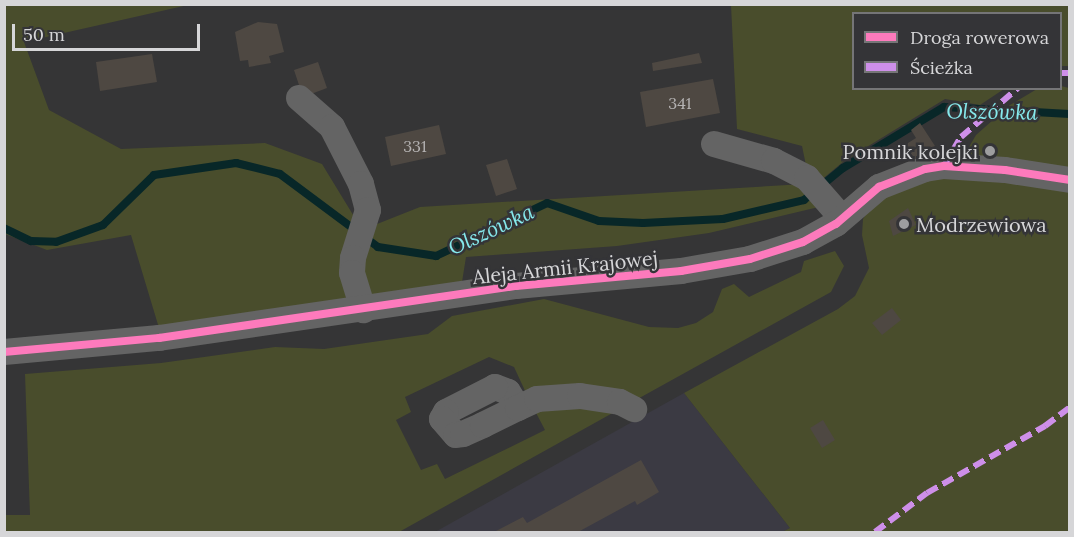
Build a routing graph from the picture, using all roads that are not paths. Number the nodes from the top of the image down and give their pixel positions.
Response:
1 (299, 98) dead end
2 (714, 144) dead end
3 (1070, 180) edge
4 (842, 218) junction
5 (363, 310) junction
6 (4, 352) edge
7 (518, 408) dead end
8 (634, 409) dead end

1 - 5 street
2 - 4 street
3 - 4 street, Aleja Armii Krajowej
4 - 5 street, Aleja Armii Krajowej
5 - 6 street, Aleja Armii Krajowej
7 - 8 street

